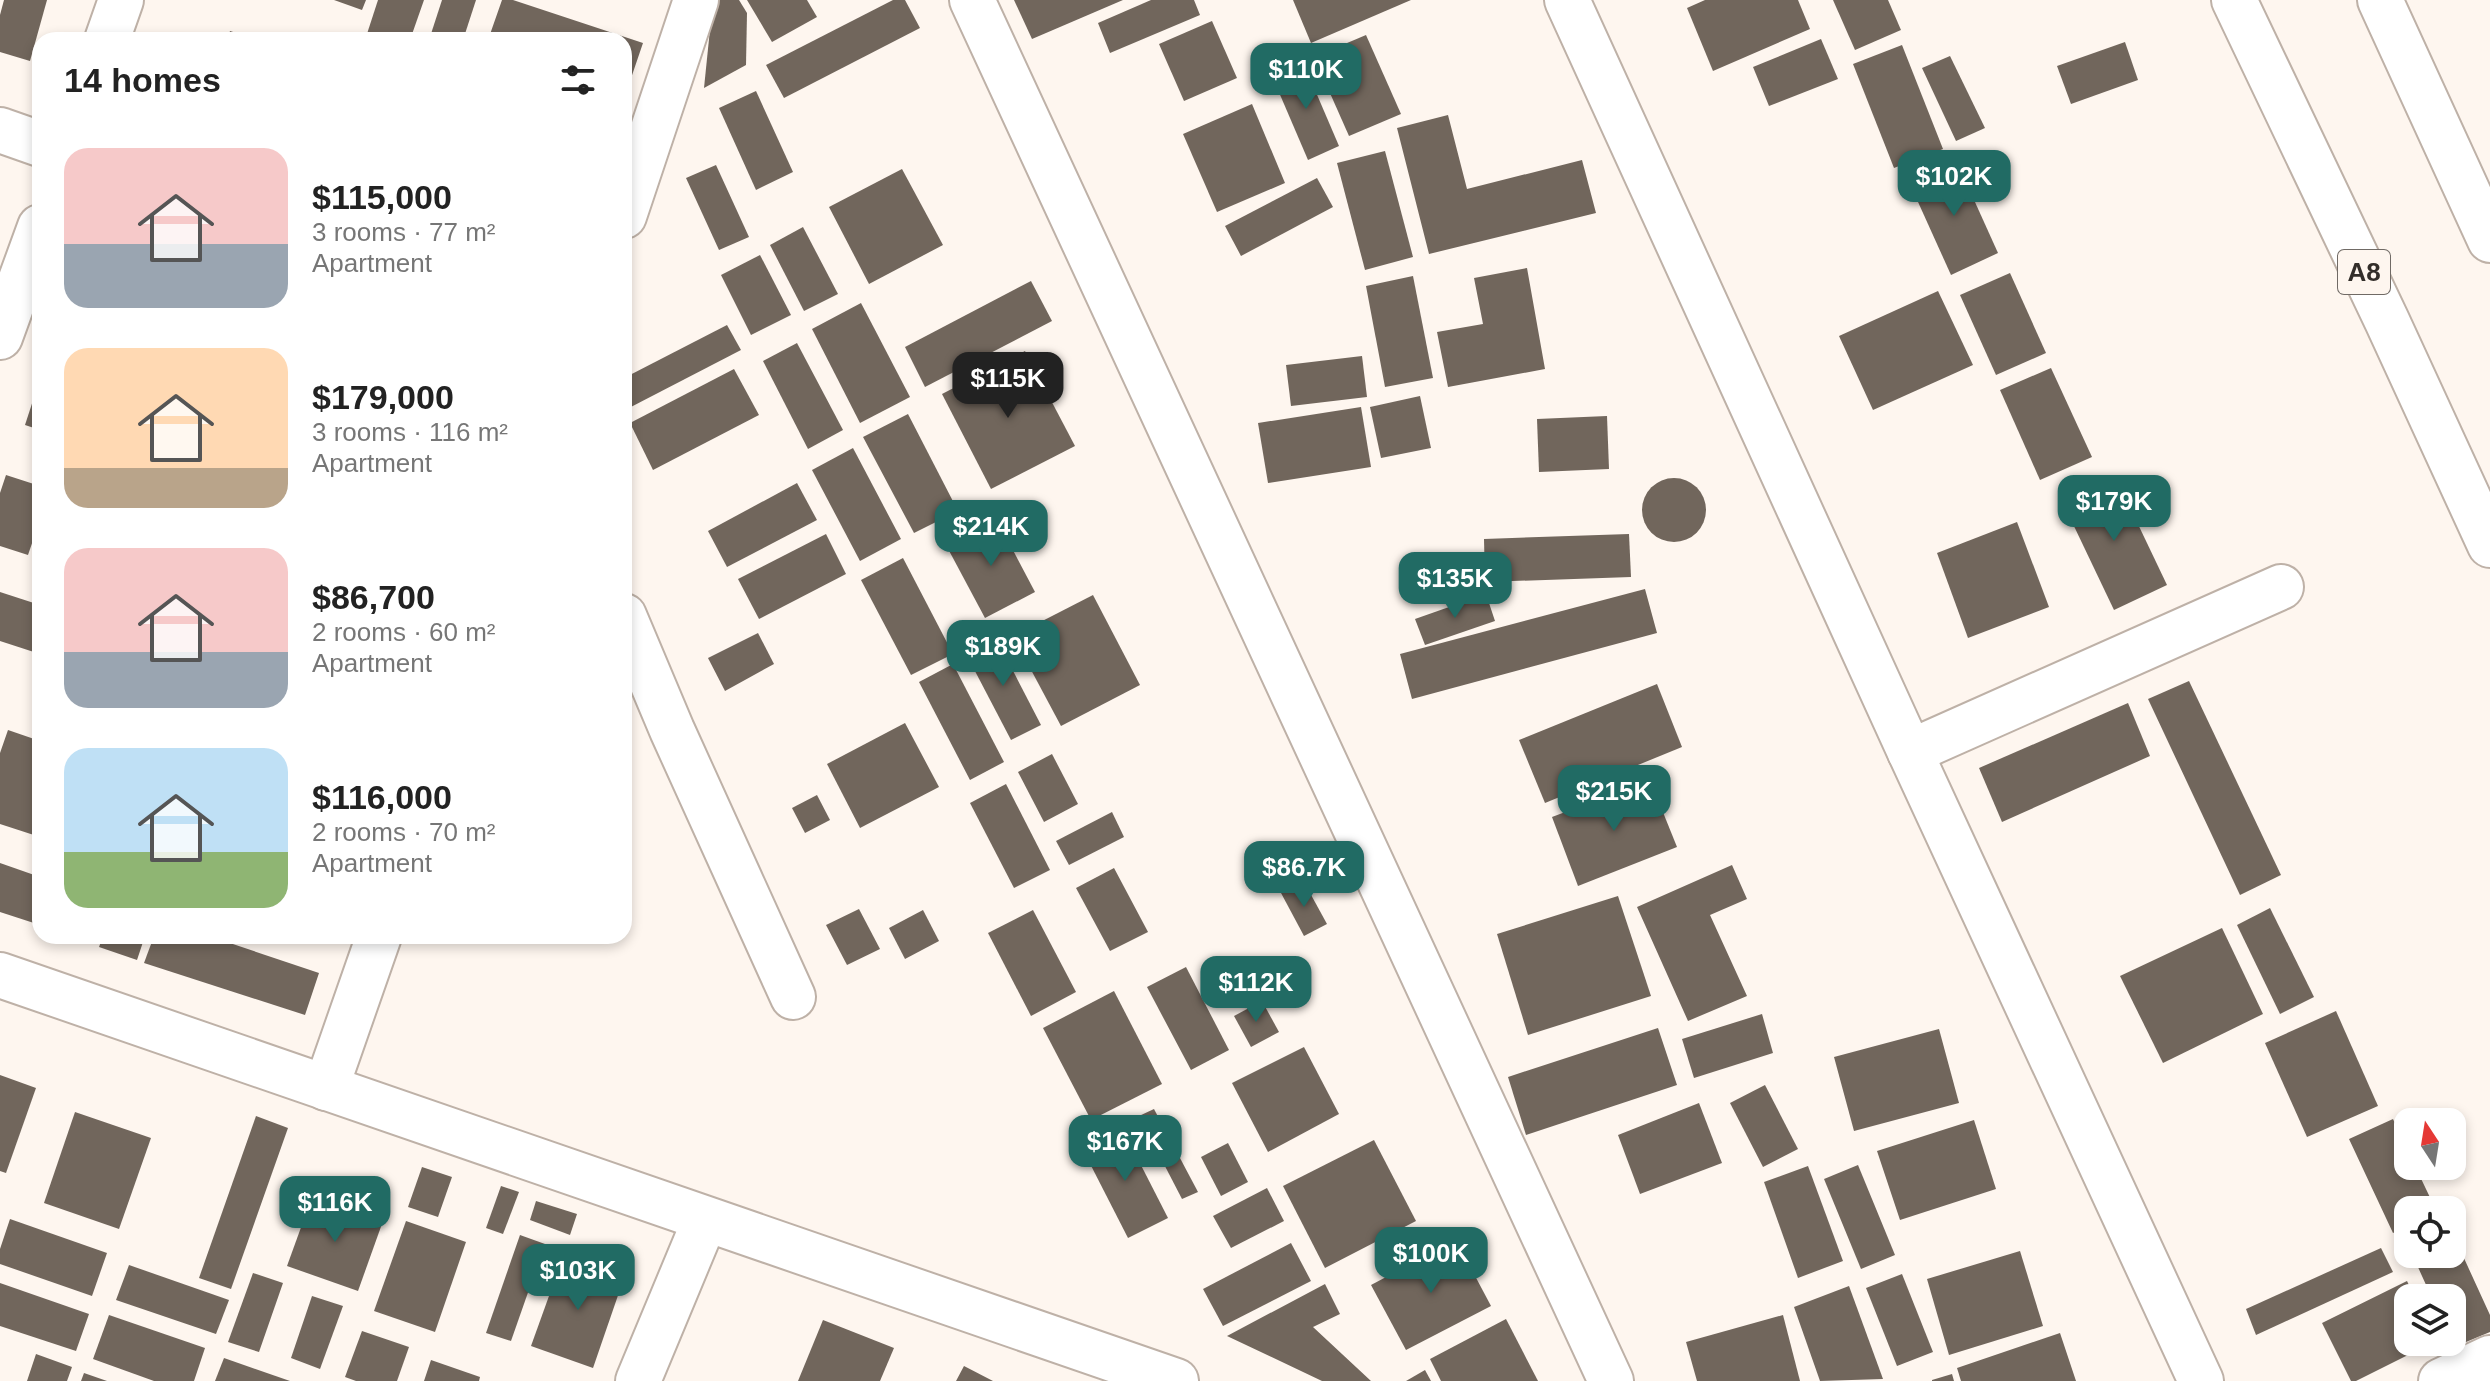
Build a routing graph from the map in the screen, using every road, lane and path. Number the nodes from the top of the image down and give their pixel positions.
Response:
1 (121, 0) edge
2 (696, 0) edge
3 (972, 0) edge
4 (1567, 0) edge
5 (2234, 0) edge
6 (2380, 0) edge
7 (110, 32) edge
8 (0, 130) edge
9 (32, 141) edge
10 (632, 192) edge
11 (2490, 240) edge
12 (32, 249) edge
13 (0, 337) edge
14 (2490, 545) edge
15 (2281, 587) dead end
16 (632, 635) edge
17 (1910, 752) junction
18 (376, 944) edge
19 (0, 975) edge
20 (793, 997) dead end
21 (326, 1088) junction
22 (705, 1220) junction
23 (2490, 1358) edge
24 (638, 1381) edge
25 (1176, 1381) edge
26 (1611, 1381) edge
27 (2201, 1381) edge
28 (2441, 1381) edge

1 - 7 main road
2 - 10 main road
3 - 26 main road
4 - 17 main road
5 - 14 main road, A8
6 - 11 main road
8 - 9 main road
12 - 13 main road
15 - 17 main road
16 - 20 main road
17 - 27 main road
18 - 21 main road
19 - 21 main road
21 - 22 main road
22 - 24 main road
22 - 25 main road
23 - 28 main road

